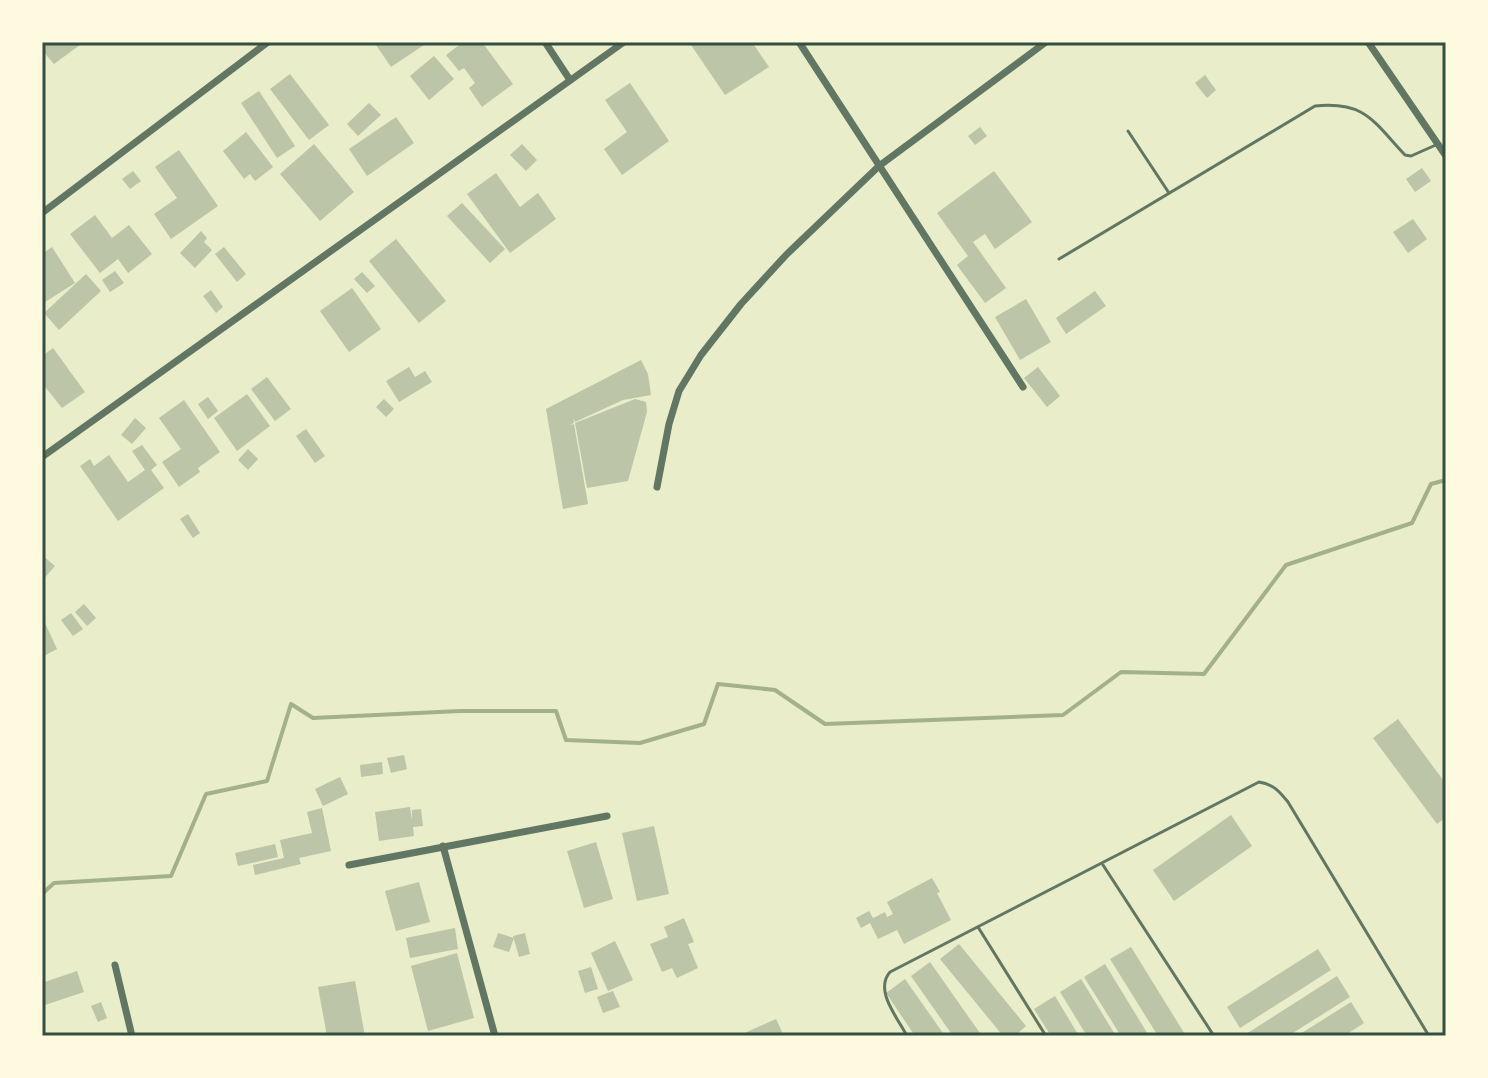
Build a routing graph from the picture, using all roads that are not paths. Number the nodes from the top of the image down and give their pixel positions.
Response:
1 (268, 42) edge
2 (545, 42) edge
3 (624, 42) edge
4 (799, 42) edge
5 (1046, 42) edge
6 (1368, 42) edge
7 (570, 80) junction
8 (1128, 131) dead end
9 (1438, 144) junction
10 (1446, 156) edge
11 (879, 166) junction
12 (1169, 193) junction
13 (42, 213) edge
14 (1059, 259) dead end
15 (1023, 387) dead end
16 (42, 457) edge
17 (657, 487) dead end
18 (607, 816) dead end
19 (443, 846) junction
20 (349, 865) dead end
21 (1103, 865) junction
22 (978, 927) junction
23 (115, 965) dead end
24 (132, 1036) edge
25 (495, 1036) edge
26 (907, 1036) edge
27 (1046, 1036) edge
28 (1214, 1036) edge
29 (1429, 1036) edge

1 - 13 street
2 - 7 street
3 - 7 street
4 - 11 street
5 - 11 street
6 - 9 street
7 - 16 street
8 - 12 lane
9 - 10 street
9 - 12 lane
11 - 15 street
11 - 17 street
12 - 14 lane
18 - 19 street
19 - 20 street
19 - 25 street
21 - 22 lane
21 - 28 lane
21 - 29 lane
22 - 26 lane
22 - 27 lane
23 - 24 street

